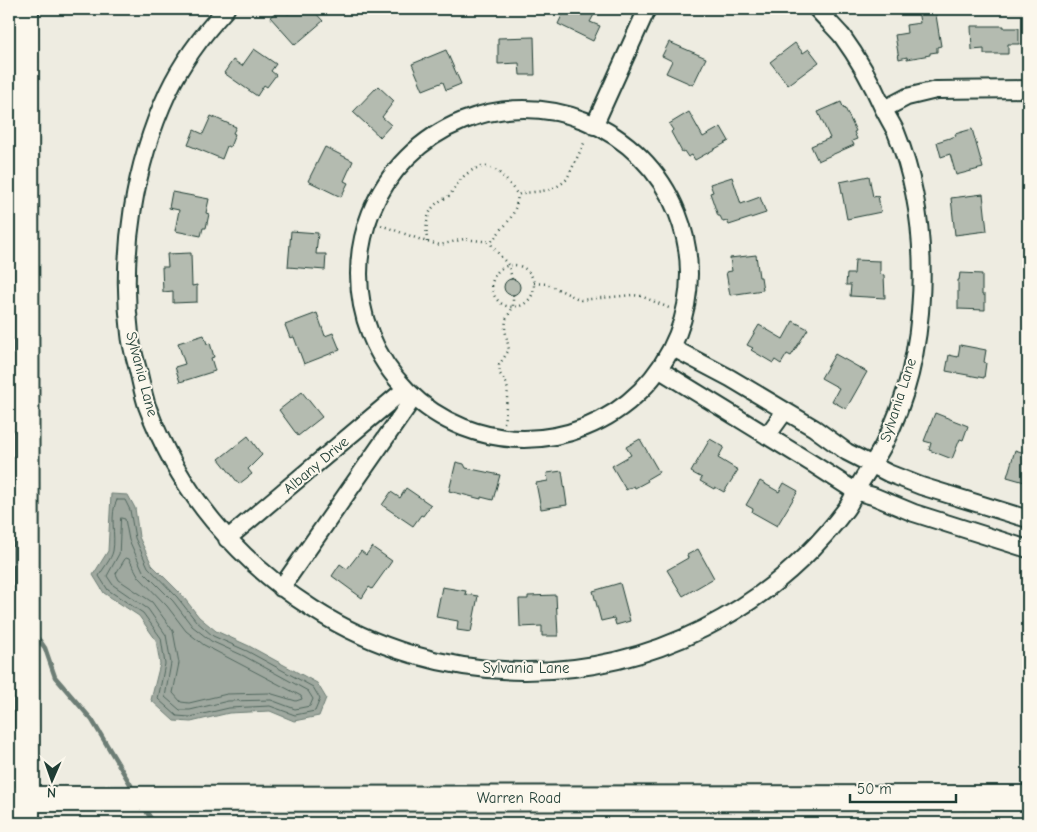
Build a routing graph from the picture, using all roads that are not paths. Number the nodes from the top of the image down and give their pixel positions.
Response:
1 (26, 9) edge
2 (226, 9) edge
3 (647, 9) edge
4 (817, 9) edge
5 (1028, 89) edge
6 (884, 109) junction
7 (594, 126) junction
8 (674, 348) junction
9 (660, 370) junction
10 (408, 395) junction
11 (785, 411) junction
12 (767, 436) junction
13 (871, 464) junction
14 (855, 491) junction
15 (998, 509) junction
16 (1028, 518) edge
17 (990, 536) junction
18 (227, 539) junction
19 (1028, 549) edge
20 (281, 588) junction
21 (1028, 798) edge
22 (18, 799) edge
23 (27, 823) edge

1 - 22 street
2 - 18 street, Sylvania Lane
3 - 7 street
4 - 6 street, Sylvania Lane
5 - 6 street
6 - 13 street, Sylvania Lane
7 - 8 street
7 - 10 street
8 - 9 street
8 - 11 street
9 - 10 street
9 - 12 street
10 - 18 street, Albany Drive
10 - 20 street
11 - 12 street
11 - 13 street
12 - 14 street
13 - 14 street, Sylvania Lane
13 - 15 street
14 - 17 street
14 - 20 street, Sylvania Lane
15 - 16 street
15 - 17 street
17 - 19 street
18 - 20 street, Sylvania Lane
21 - 22 street, Warren Road
22 - 23 street

